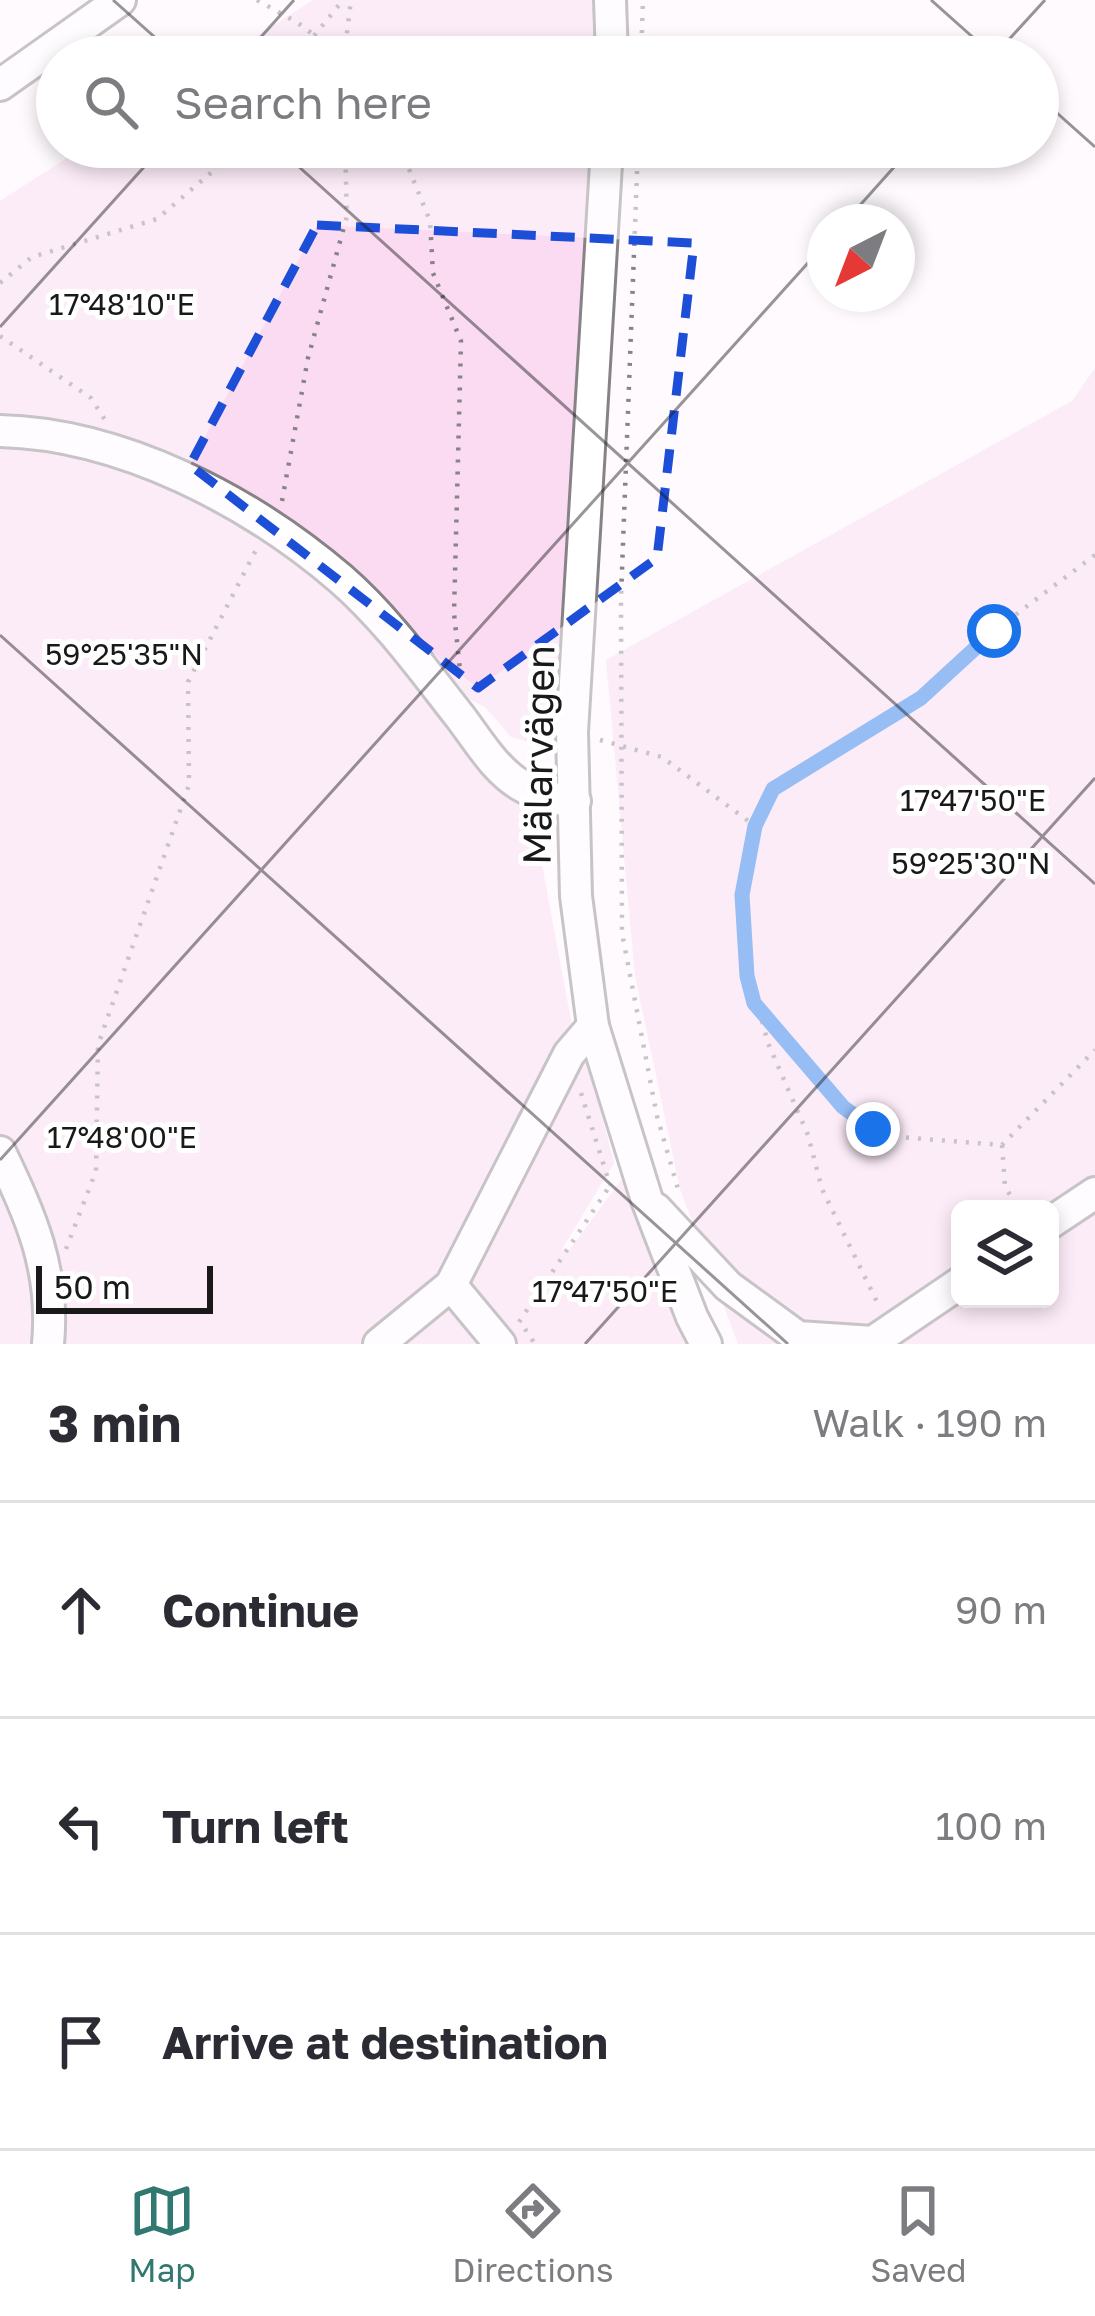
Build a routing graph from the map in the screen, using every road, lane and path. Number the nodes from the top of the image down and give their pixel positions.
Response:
1 (120, 0) edge
2 (256, 0) edge
3 (347, 0) edge
4 (610, 0) edge
5 (644, 0) edge
6 (69, 36) edge
7 (314, 36) joint
8 (344, 36) edge
9 (611, 36) edge
10 (642, 36) edge
11 (36, 60) edge
12 (0, 85) edge
13 (216, 168) edge
14 (346, 168) edge
15 (409, 168) edge
16 (606, 168) edge
17 (637, 168) edge
18 (0, 284) edge
19 (0, 336) edge
20 (0, 431) edge
21 (108, 449) junction
22 (270, 523) junction
23 (1095, 555) edge
24 (461, 680) dead end
25 (572, 732) junction
26 (621, 746) junction
27 (575, 801) junction
28 (755, 826) junction
29 (761, 1015) junction
30 (593, 1026) junction
31 (1095, 1050) edge
32 (1002, 1144) junction
33 (0, 1151) edge
34 (632, 1156) junction
35 (1095, 1193) edge
36 (647, 1200) junction
37 (1013, 1200) edge
38 (684, 1207) dead end
39 (1059, 1217) edge
40 (65, 1252) dead end
41 (451, 1285) junction
42 (951, 1289) edge
43 (888, 1332) junction
44 (510, 1333) edge
45 (47, 1344) edge
46 (380, 1344) edge
47 (706, 1344) edge

1 - 6 street
2 - 7 path
3 - 7 path
3 - 8 path
4 - 9 street
5 - 10 path
11 - 12 street
13 - 18 path
14 - 22 path
15 - 24 path
16 - 25 street, Mälarvägen
17 - 26 path
19 - 21 path
20 - 21 street
21 - 22 street
22 - 27 street
22 - 40 path
23 - 28 path
25 - 26 path
25 - 27 street, Mälarvägen
26 - 28 path
26 - 38 path
27 - 30 street, Mälarvägen
28 - 29 path
29 - 32 path
29 - 43 path
30 - 34 street, Mälarvägen
30 - 41 street
31 - 32 path
32 - 37 path
33 - 45 street
34 - 36 street, Mälarvägen
34 - 44 path
35 - 39 street
36 - 43 street
36 - 47 street, Mälarvägen
41 - 44 street
41 - 46 street
42 - 43 street

